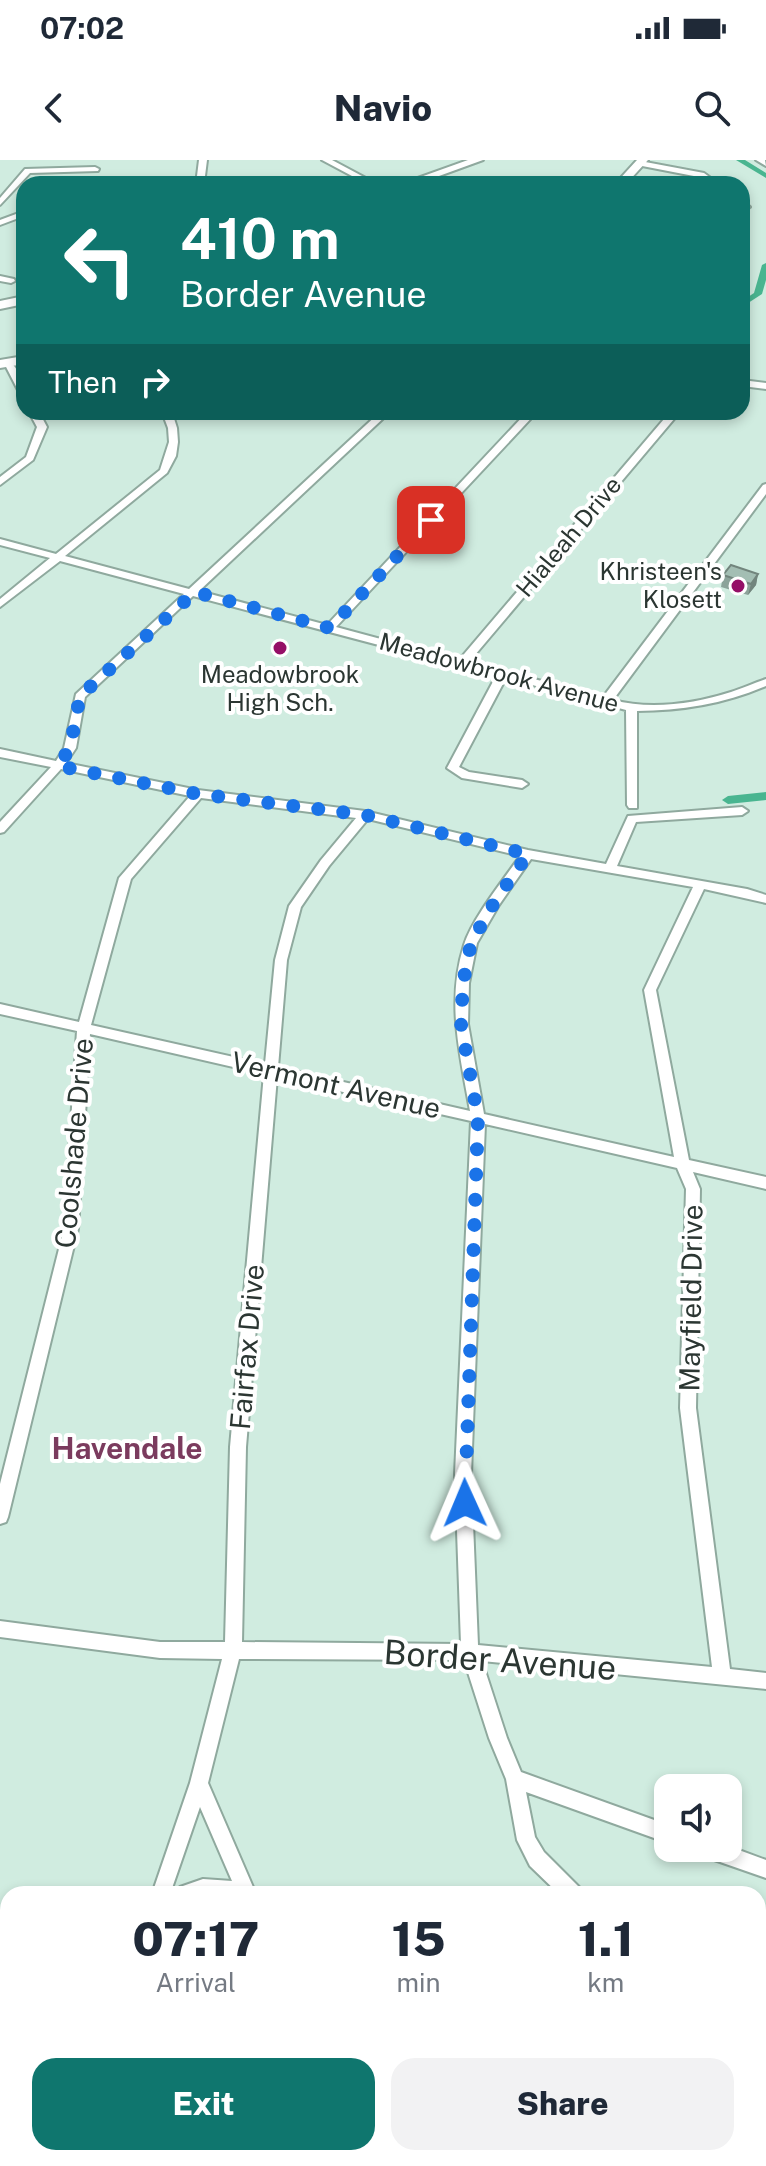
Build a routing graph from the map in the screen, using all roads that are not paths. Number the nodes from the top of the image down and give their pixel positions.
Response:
1 (326, 160) edge
2 (478, 160) edge
3 (760, 160) edge
4 (642, 161) edge
5 (766, 164) edge
6 (96, 165) edge
7 (24, 176) edge
8 (357, 176) edge
9 (432, 176) edge
10 (628, 176) edge
11 (703, 176) edge
12 (16, 185) edge
13 (0, 203) edge
14 (0, 278) edge
15 (11, 281) dead end
16 (4, 364) edge
17 (16, 382) edge
18 (38, 420) edge
19 (170, 420) edge
20 (377, 420) edge
21 (525, 420) edge
22 (668, 420) edge
23 (0, 482) edge
24 (766, 487) edge
25 (0, 542) edge
26 (59, 559) junction
27 (195, 592) junction
28 (0, 604) edge
29 (330, 628) junction
30 (462, 663) junction
31 (502, 675) junction
32 (766, 682) edge
33 (606, 701) junction
34 (631, 708) junction
35 (0, 753) edge
36 (58, 766) junction
37 (522, 784) dead end
38 (198, 794) junction
39 (633, 805) dead end
40 (742, 811) dead end
41 (365, 815) junction
42 (0, 829) edge
43 (528, 854) junction
44 (610, 869) junction
45 (700, 885) junction
46 (766, 899) edge
47 (0, 1009) edge
48 (84, 1027) junction
49 (272, 1070) junction
50 (478, 1118) junction
51 (683, 1165) junction
52 (766, 1183) edge
53 (0, 1517) edge
54 (0, 1629) edge
55 (233, 1650) junction
56 (470, 1652) junction
57 (722, 1678) junction
58 (766, 1681) edge
59 (515, 1779) junction
60 (199, 1783) junction
61 (654, 1829) edge
62 (742, 1860) edge
63 (766, 1869) edge
64 (164, 1886) edge
65 (244, 1886) edge
66 (564, 1886) edge

1 - 8 street
2 - 9 main road
3 - 5 street
4 - 10 main road
4 - 11 street
6 - 7 street
12 - 13 street
14 - 15 street
16 - 17 street
18 - 23 street
19 - 26 street
20 - 27 street
21 - 29 street
22 - 30 street, Hialeah Drive
24 - 33 street
25 - 26 street, Meadowbrook Avenue
26 - 27 street, Meadowbrook Avenue
26 - 28 street
27 - 29 street, Meadowbrook Avenue
27 - 36 street
29 - 30 street, Meadowbrook Avenue
30 - 31 street, Meadowbrook Avenue
31 - 33 street, Meadowbrook Avenue
31 - 37 street
32 - 34 street, Meadowbrook Avenue
33 - 34 street, Meadowbrook Avenue
34 - 39 street
35 - 36 street
36 - 38 street
36 - 42 street
38 - 41 street
38 - 48 street, Coolshade Drive
40 - 44 street
41 - 43 street
41 - 49 street, Fairfax Drive
43 - 44 street
43 - 50 street
44 - 45 street
45 - 46 street
45 - 51 street, Mayfield Drive
47 - 48 street, Vermont Avenue
48 - 49 street, Vermont Avenue
48 - 53 street, Coolshade Drive
49 - 50 street, Vermont Avenue
49 - 55 street, Fairfax Drive
50 - 51 street, Vermont Avenue
50 - 56 street
51 - 52 street, Vermont Avenue
51 - 57 street, Mayfield Drive
54 - 55 street, Border Avenue
55 - 56 street, Border Avenue
55 - 60 street, Fairfax Drive
56 - 57 street, Border Avenue
56 - 59 street
57 - 58 street, Border Avenue
59 - 61 street
59 - 66 street
60 - 64 street, Fairfax Drive
60 - 65 street
62 - 63 street

